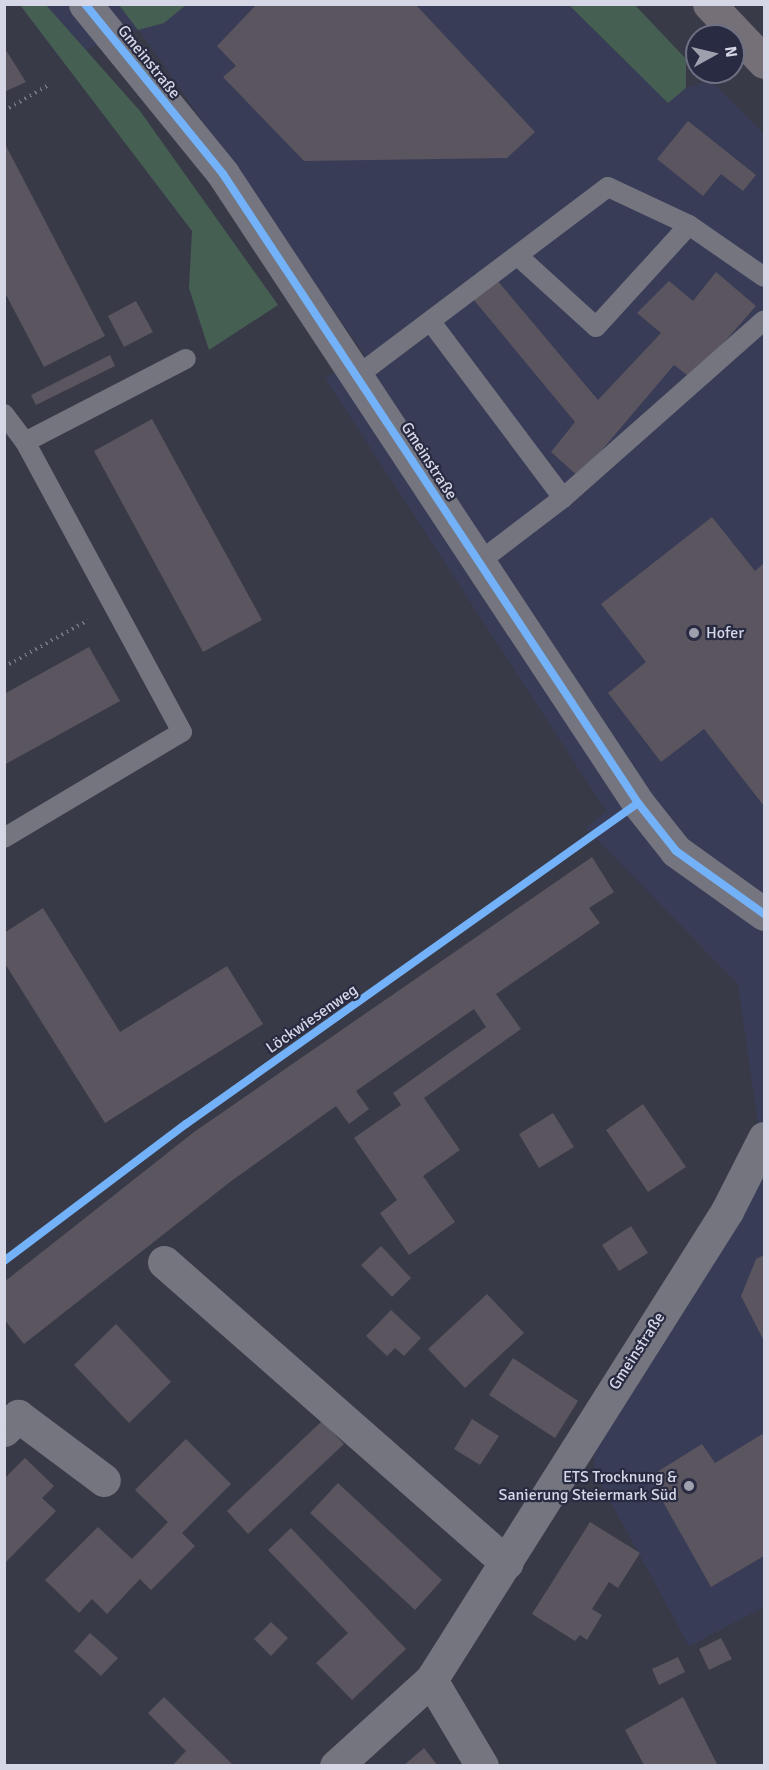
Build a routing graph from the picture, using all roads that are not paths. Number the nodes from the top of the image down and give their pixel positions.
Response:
1 (86, 4) edge
2 (709, 4) edge
3 (765, 62) edge
4 (689, 225) junction
5 (518, 256) junction
6 (765, 277) edge
7 (765, 320) edge
8 (430, 322) junction
9 (186, 359) dead end
10 (357, 376) junction
11 (4, 414) edge
12 (25, 442) junction
13 (563, 498) junction
14 (479, 562) junction
15 (4, 838) edge
16 (765, 914) edge
17 (765, 1138) edge
18 (164, 1262) dead end
19 (4, 1430) edge
20 (104, 1480) dead end
21 (507, 1563) junction
22 (431, 1680) junction
23 (336, 1766) edge
24 (482, 1766) edge

1 - 10 street, Gmeinstraße
2 - 3 main road
4 - 5 lane
4 - 5 lane
4 - 6 lane
5 - 8 lane
7 - 13 lane
8 - 10 lane
8 - 13 lane
9 - 12 lane
10 - 14 street, Gmeinstraße
11 - 12 lane
12 - 15 lane
13 - 14 lane
14 - 16 street, Gmeinstraße
17 - 21 street, Gmeinstraße
18 - 21 street
19 - 20 street
21 - 22 street, Gmeinstraße
22 - 23 street, Gmeinstraße
22 - 24 street

